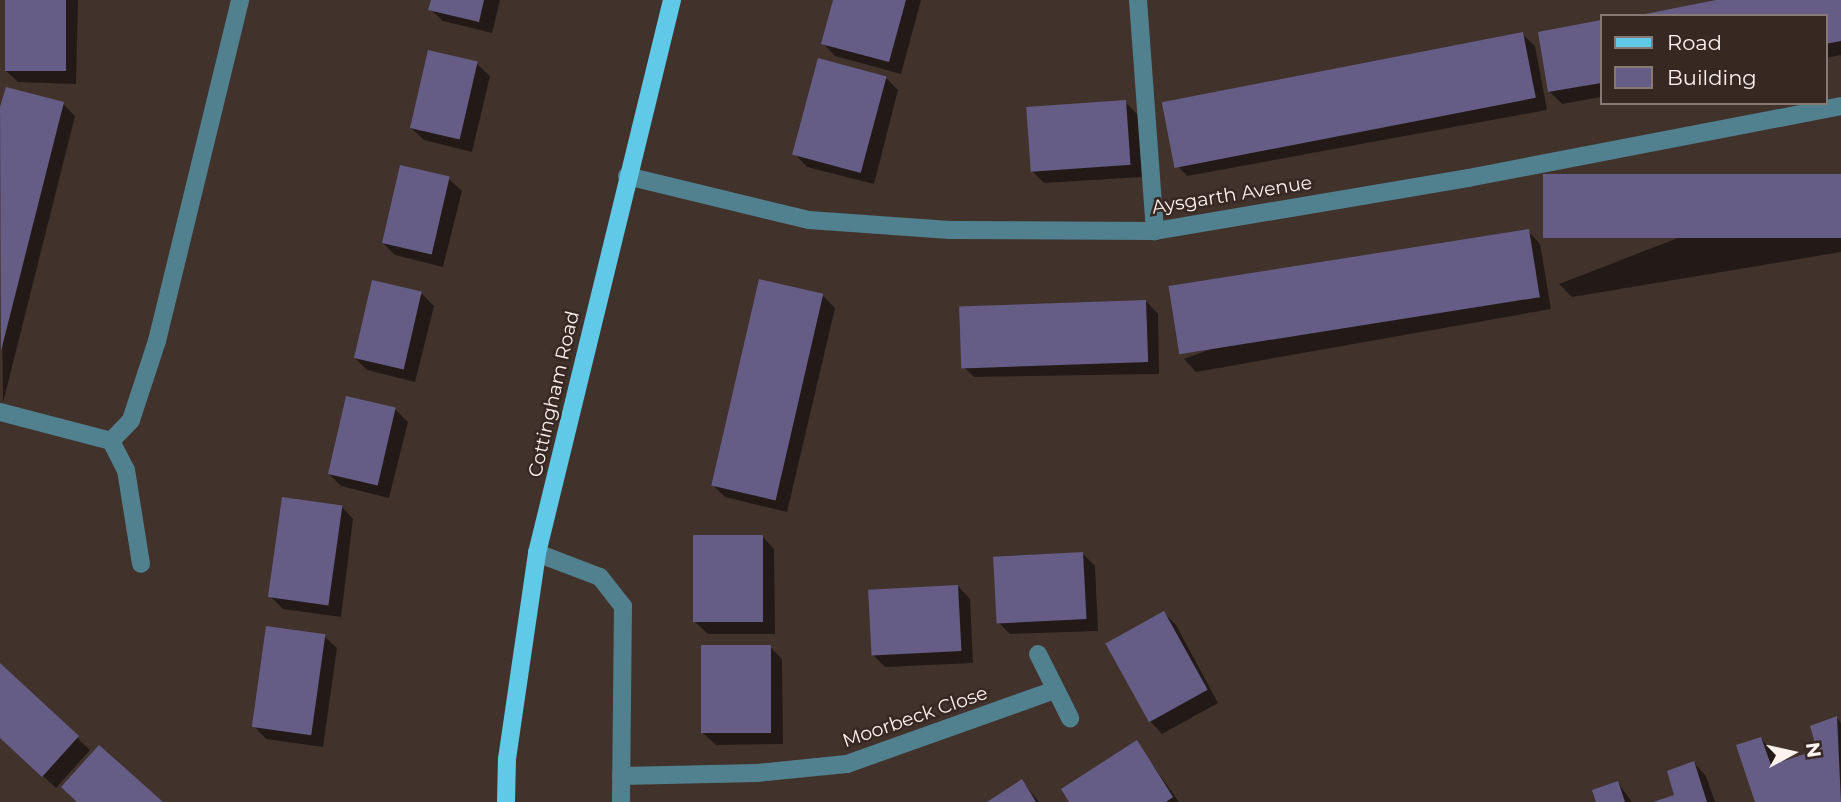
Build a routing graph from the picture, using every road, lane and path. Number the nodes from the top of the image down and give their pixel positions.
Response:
1 (240, 0) edge
2 (672, 0) edge
3 (1138, 0) edge
4 (1841, 106) edge
5 (628, 176) junction
6 (1155, 231) junction
7 (0, 412) edge
8 (111, 441) junction
9 (537, 553) junction
10 (141, 564) dead end
11 (1038, 654) dead end
12 (1052, 691) junction
13 (1069, 718) dead end
14 (621, 776) junction
15 (506, 802) edge
16 (621, 802) edge

1 - 8 street
2 - 5 main road, Cottingham Road
3 - 6 street
4 - 6 street, Aysgarth Avenue
5 - 6 street, Aysgarth Avenue
5 - 9 main road, Cottingham Road
7 - 8 street
8 - 10 street
9 - 14 street
9 - 15 main road, Cottingham Road
11 - 12 street
12 - 13 street
12 - 14 street, Moorbeck Close
14 - 16 street

